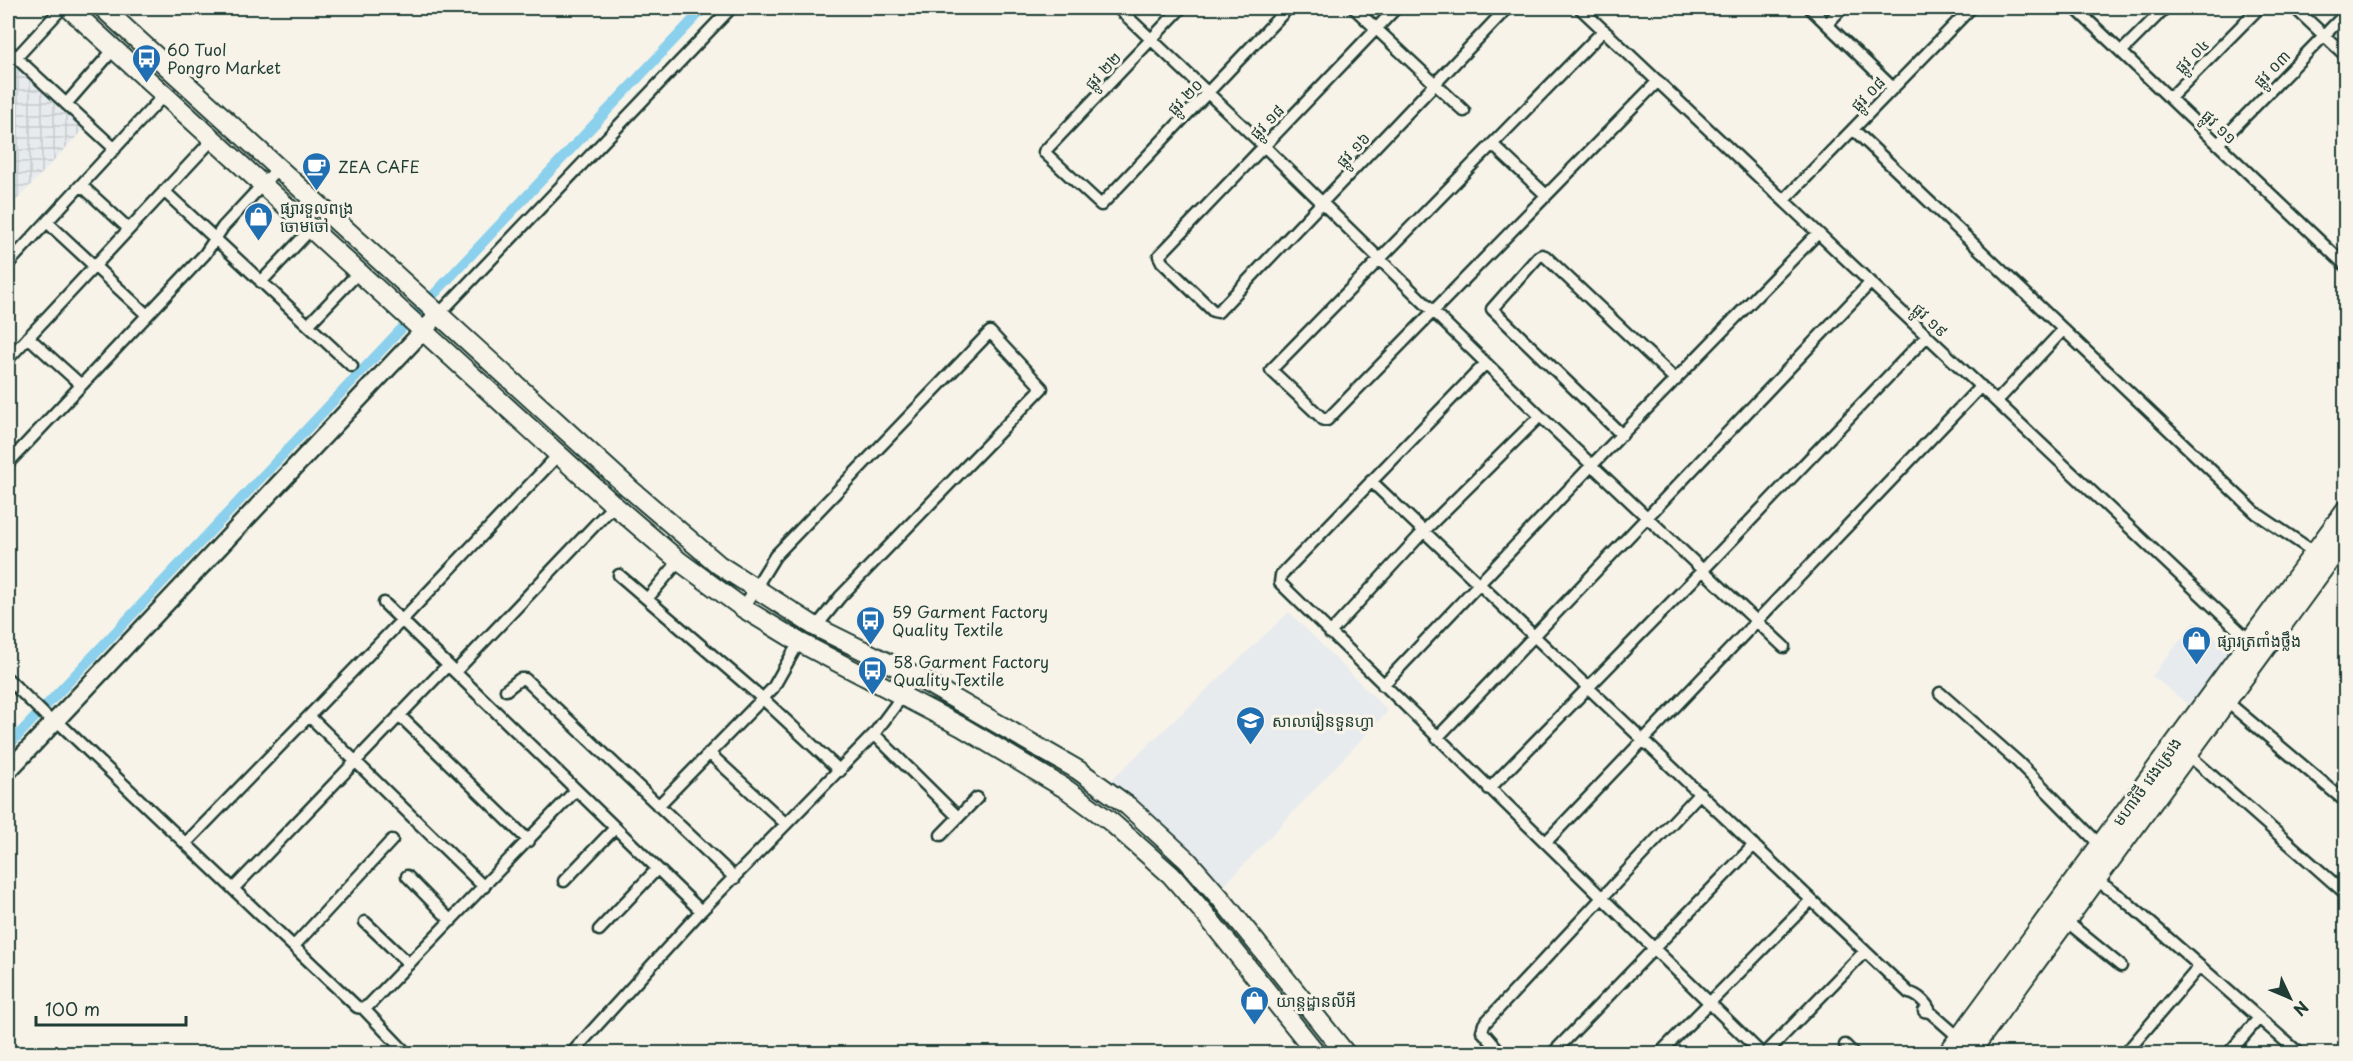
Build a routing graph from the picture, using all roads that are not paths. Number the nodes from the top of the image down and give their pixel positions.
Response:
1 (62, 8) edge
2 (69, 8) edge
3 (103, 8) edge
4 (731, 8) edge
5 (1118, 8) edge
6 (1181, 8) edge
7 (1288, 8) edge
8 (1354, 8) edge
9 (1396, 8) edge
10 (1507, 8) edge
11 (1580, 8) edge
12 (1810, 8) edge
13 (1842, 8) edge
14 (1971, 8) edge
15 (2075, 8) edge
16 (2165, 8) edge
17 (2259, 8) edge
18 (2295, 8) edge
19 (2346, 13) edge
20 (1827, 24) junction
21 (1376, 28) junction
22 (1604, 30) junction
23 (2324, 35) junction
24 (1151, 39) junction
25 (114, 49) junction
26 (2121, 52) junction
27 (12, 54) edge
28 (2346, 56) edge
29 (1658, 81) junction
30 (1435, 84) junction
31 (1893, 87) junction
32 (1207, 93) junction
33 (164, 95) junction
34 (2170, 98) junction
35 (66, 104) junction
36 (1464, 111) dead end
37 (1853, 129) junction
38 (213, 139) junction
39 (1492, 144) junction
40 (2218, 144) junction
41 (1264, 146) junction
42 (115, 149) junction
43 (278, 168) junction
44 (81, 185) junction
45 (264, 186) junction
46 (165, 192) junction
47 (1546, 195) junction
48 (1784, 200) junction
49 (1322, 203) junction
50 (1101, 205) joint
51 (46, 222) junction
52 (129, 229) junction
53 (311, 229) junction
54 (1818, 233) junction
55 (215, 239) junction
56 (1378, 260) junction
57 (8, 264) edge
58 (94, 266) junction
59 (2346, 266) edge
60 (359, 272) junction
61 (261, 282) junction
62 (1871, 282) junction
63 (430, 305) junction
64 (1431, 311) junction
65 (1218, 312) joint
66 (146, 314) junction
67 (415, 322) junction
68 (308, 325) junction
69 (2063, 330) junction
70 (1927, 336) junction
71 (28, 337) junction
72 (8, 359) edge
73 (1485, 364) junction
74 (352, 366) dead end
75 (1676, 380) junction
76 (80, 384) junction
77 (1981, 386) junction
78 (1996, 401) junction
79 (1540, 416) junction
80 (1622, 435) junction
81 (559, 454) junction
82 (8, 463) edge
83 (1592, 465) junction
84 (1371, 481) junction
85 (614, 505) junction
86 (2346, 509) edge
87 (1648, 518) junction
88 (1424, 531) junction
89 (2346, 538) edge
90 (2314, 552) junction
91 (679, 561) junction
92 (1703, 570) junction
93 (619, 575) dead end
94 (1479, 584) junction
95 (755, 589) junction
96 (647, 599) junction
97 (384, 603) dead end
98 (743, 608) junction
99 (402, 620) junction
100 (1757, 621) junction
101 (816, 627) junction
102 (1329, 633) junction
103 (1533, 635) junction
104 (800, 642) junction
105 (1784, 647) dead end
106 (2256, 647) junction
107 (451, 668) junction
108 (913, 675) junction
109 (8, 679) edge
110 (1383, 685) junction
111 (1588, 687) junction
112 (506, 690) dead end
113 (1940, 693) dead end
114 (903, 695) junction
115 (762, 698) junction
116 (2226, 701) junction
117 (399, 715) junction
118 (309, 716) junction
119 (49, 717) junction
120 (874, 734) junction
121 (1437, 738) junction
122 (1643, 740) junction
123 (2181, 748) junction
124 (709, 753) junction
125 (356, 762) junction
126 (8, 771) edge
127 (840, 771) junction
128 (1489, 789) junction
129 (576, 790) junction
130 (1700, 794) junction
131 (977, 798) dead end
132 (2346, 802) edge
133 (658, 806) junction
134 (1128, 806) junction
135 (958, 817) junction
136 (1111, 822) junction
137 (786, 824) junction
138 (615, 828) junction
139 (941, 835) dead end
140 (392, 840) dead end
141 (529, 841) junction
142 (1546, 842) junction
143 (186, 843) junction
144 (1754, 845) junction
145 (2100, 845) junction
146 (657, 869) junction
147 (407, 876) dead end
148 (735, 878) junction
149 (1203, 878) junction
150 (2096, 880) junction
151 (564, 881) dead end
152 (484, 887) junction
153 (234, 888) junction
154 (1186, 893) junction
155 (2346, 894) edge
156 (1602, 898) junction
157 (1811, 900) junction
158 (701, 911) junction
159 (451, 921) junction
160 (2066, 921) junction
161 (365, 922) dead end
162 (599, 930) dead end
163 (294, 946) junction
164 (1655, 948) junction
165 (1865, 951) junction
166 (409, 964) junction
167 (2121, 966) dead end
168 (2200, 966) junction
169 (1710, 1000) junction
170 (363, 1008) junction
171 (2259, 1018) junction
172 (1845, 1046) dead end
173 (1967, 1047) edge
174 (407, 1053) edge
175 (571, 1053) edge
176 (1317, 1053) edge
177 (1346, 1053) edge
178 (1502, 1053) edge
179 (1552, 1053) edge
180 (1659, 1053) edge
181 (1764, 1053) edge
182 (1854, 1053) edge
183 (1947, 1053) edge
184 (2124, 1053) edge
185 (2228, 1053) edge
186 (2300, 1053) edge

1 - 27 street
2 - 25 main road
3 - 43 main road
4 - 63 street
5 - 24 street
6 - 24 street, ផ្លូវ ២២
7 - 32 street, ផ្លូវ ២០
8 - 21 street
9 - 21 street, ផ្លូវ ១៨
10 - 30 street, ផ្លូវ ១៦
11 - 22 street, ផ្លូវ ១៩
12 - 20 street
13 - 20 street
14 - 31 street, ផ្លូវ ០៨
15 - 26 street, ផ្លូវ ១១
16 - 26 street
17 - 34 street, ផ្លូវ ០៤
18 - 23 street
19 - 23 street, ផ្លូវ ០៣
20 - 31 street
21 - 30 street
21 - 41 street, ផ្លូវ ១៨
22 - 29 street, ផ្លូវ ១៩
22 - 39 street
23 - 28 street
23 - 40 street, ផ្លូវ ០៣
24 - 32 street
24 - 50 street, ផ្លូវ ២២
25 - 33 main road
25 - 35 street
26 - 34 street, ផ្លូវ ១១
27 - 35 street
29 - 47 street
29 - 48 street, ផ្លូវ ១៩
30 - 36 street
30 - 49 street, ផ្លូវ ១៦
31 - 37 street, ផ្លូវ ០៨
32 - 41 street
32 - 50 street, ផ្លូវ ២០
33 - 38 main road
33 - 42 street
34 - 40 street, ផ្លូវ ១១
35 - 42 street
37 - 48 street, ផ្លូវ ០៨
37 - 69 street
38 - 45 main road
38 - 46 street
39 - 47 street
39 - 56 street
40 - 59 street, ផ្លូវ ១១
41 - 49 street
41 - 65 street, ផ្លូវ ១៨
42 - 44 street
43 - 45 street
43 - 63 main road
44 - 51 street
44 - 52 street
45 - 53 main road
45 - 55 street
46 - 52 street
46 - 55 street
47 - 64 street
48 - 54 street, ផ្លូវ ១៩
49 - 56 street
49 - 65 street, ផ្លូវ ១៦
51 - 57 street
51 - 58 street
52 - 58 street
53 - 60 main road
53 - 61 street
54 - 62 street, ផ្លូវ ១៩
54 - 75 street
55 - 61 street
55 - 66 street
56 - 64 street
56 - 64 street
58 - 66 street
58 - 71 street
60 - 67 main road
60 - 68 street
61 - 68 street
62 - 70 street, ផ្លូវ ១៩
62 - 87 street
63 - 67 street
63 - 95 main road
64 - 73 street
66 - 76 street
67 - 81 main road
67 - 119 street
68 - 74 street
69 - 78 street
69 - 90 street
70 - 77 street, ផ្លូវ ១៩
70 - 92 street
71 - 72 street
71 - 76 street
73 - 79 street
73 - 84 street
75 - 80 street
75 - 80 street
76 - 82 street
77 - 78 street, ផ្លូវ ១៩
77 - 100 street
78 - 106 street, ផ្លូវ ១៩
79 - 83 street
79 - 88 street
80 - 83 street
81 - 85 main road
81 - 99 street
83 - 87 street
83 - 94 street
84 - 88 street
84 - 102 street
85 - 91 main road
85 - 107 street
86 - 90 main road, មហាវិថី វេងស្រេង
87 - 92 street
87 - 103 street
88 - 94 street
88 - 102 street
89 - 106 main road, មហាវិថី វេងស្រេង
90 - 106 main road, មហាវិថី វេងស្រេង
91 - 96 street
91 - 98 main road
92 - 100 street
92 - 111 street
93 - 96 street
94 - 103 street
94 - 110 street
95 - 98 street
95 - 101 main road
95 - 101 street
96 - 115 street
97 - 99 street
98 - 104 main road
99 - 107 street
99 - 118 street
100 - 105 street
100 - 122 street
101 - 108 main road
102 - 110 street
103 - 111 street
103 - 121 street
104 - 114 main road
104 - 115 street
106 - 116 main road, មហាវិថី វេងស្រេង
106 - 123 main road, មហាវិថី វេងស្រេង
107 - 117 street
107 - 129 street
108 - 114 street
108 - 134 main road
109 - 119 street
110 - 121 street
111 - 122 street
111 - 128 street
112 - 133 street
113 - 145 street
114 - 120 street
114 - 136 main road
115 - 124 street
115 - 127 street
116 - 123 main road, មហាវិថី វេងស្រេង
116 - 132 street
117 - 125 street
117 - 141 street
118 - 125 street
118 - 143 street
119 - 126 street
119 - 143 street
120 - 127 street
120 - 135 street
121 - 128 street
122 - 130 street
122 - 142 street
123 - 145 main road, មហាវិថី វេងស្រេង
123 - 150 main road, មហាវិថី វេងស្រេង
123 - 155 street
124 - 133 street
124 - 137 street
125 - 152 street
125 - 153 street
127 - 137 street
128 - 142 street
129 - 138 street
129 - 141 street
130 - 144 street
130 - 156 street
131 - 135 street
133 - 148 street
134 - 136 main road
134 - 149 main road
135 - 139 street
136 - 154 main road
137 - 148 street
138 - 146 street
138 - 151 street
140 - 163 street
141 - 152 street
142 - 156 street
143 - 153 street
144 - 157 street
144 - 164 street
145 - 173 main road, មហាវិថី វេងស្រេង
146 - 158 street
146 - 162 street
147 - 159 street
148 - 158 street
149 - 154 main road
149 - 177 main road
150 - 160 main road, មហាវិថី វេងស្រេង
150 - 168 street
152 - 159 street
153 - 163 street
154 - 176 main road
156 - 164 street
156 - 178 street
157 - 165 street
157 - 169 street
158 - 175 street
159 - 166 street
160 - 167 street
160 - 173 main road, មហាវិថី វេងស្រេង
161 - 166 street
163 - 170 street
164 - 169 street
164 - 179 street
165 - 173 street
165 - 181 street
166 - 170 street
168 - 171 street
168 - 184 street
169 - 180 street
169 - 181 street
170 - 174 street
171 - 185 street
171 - 186 street
172 - 182 street
173 - 183 main road, មហាវិថី វេងស្រេង

